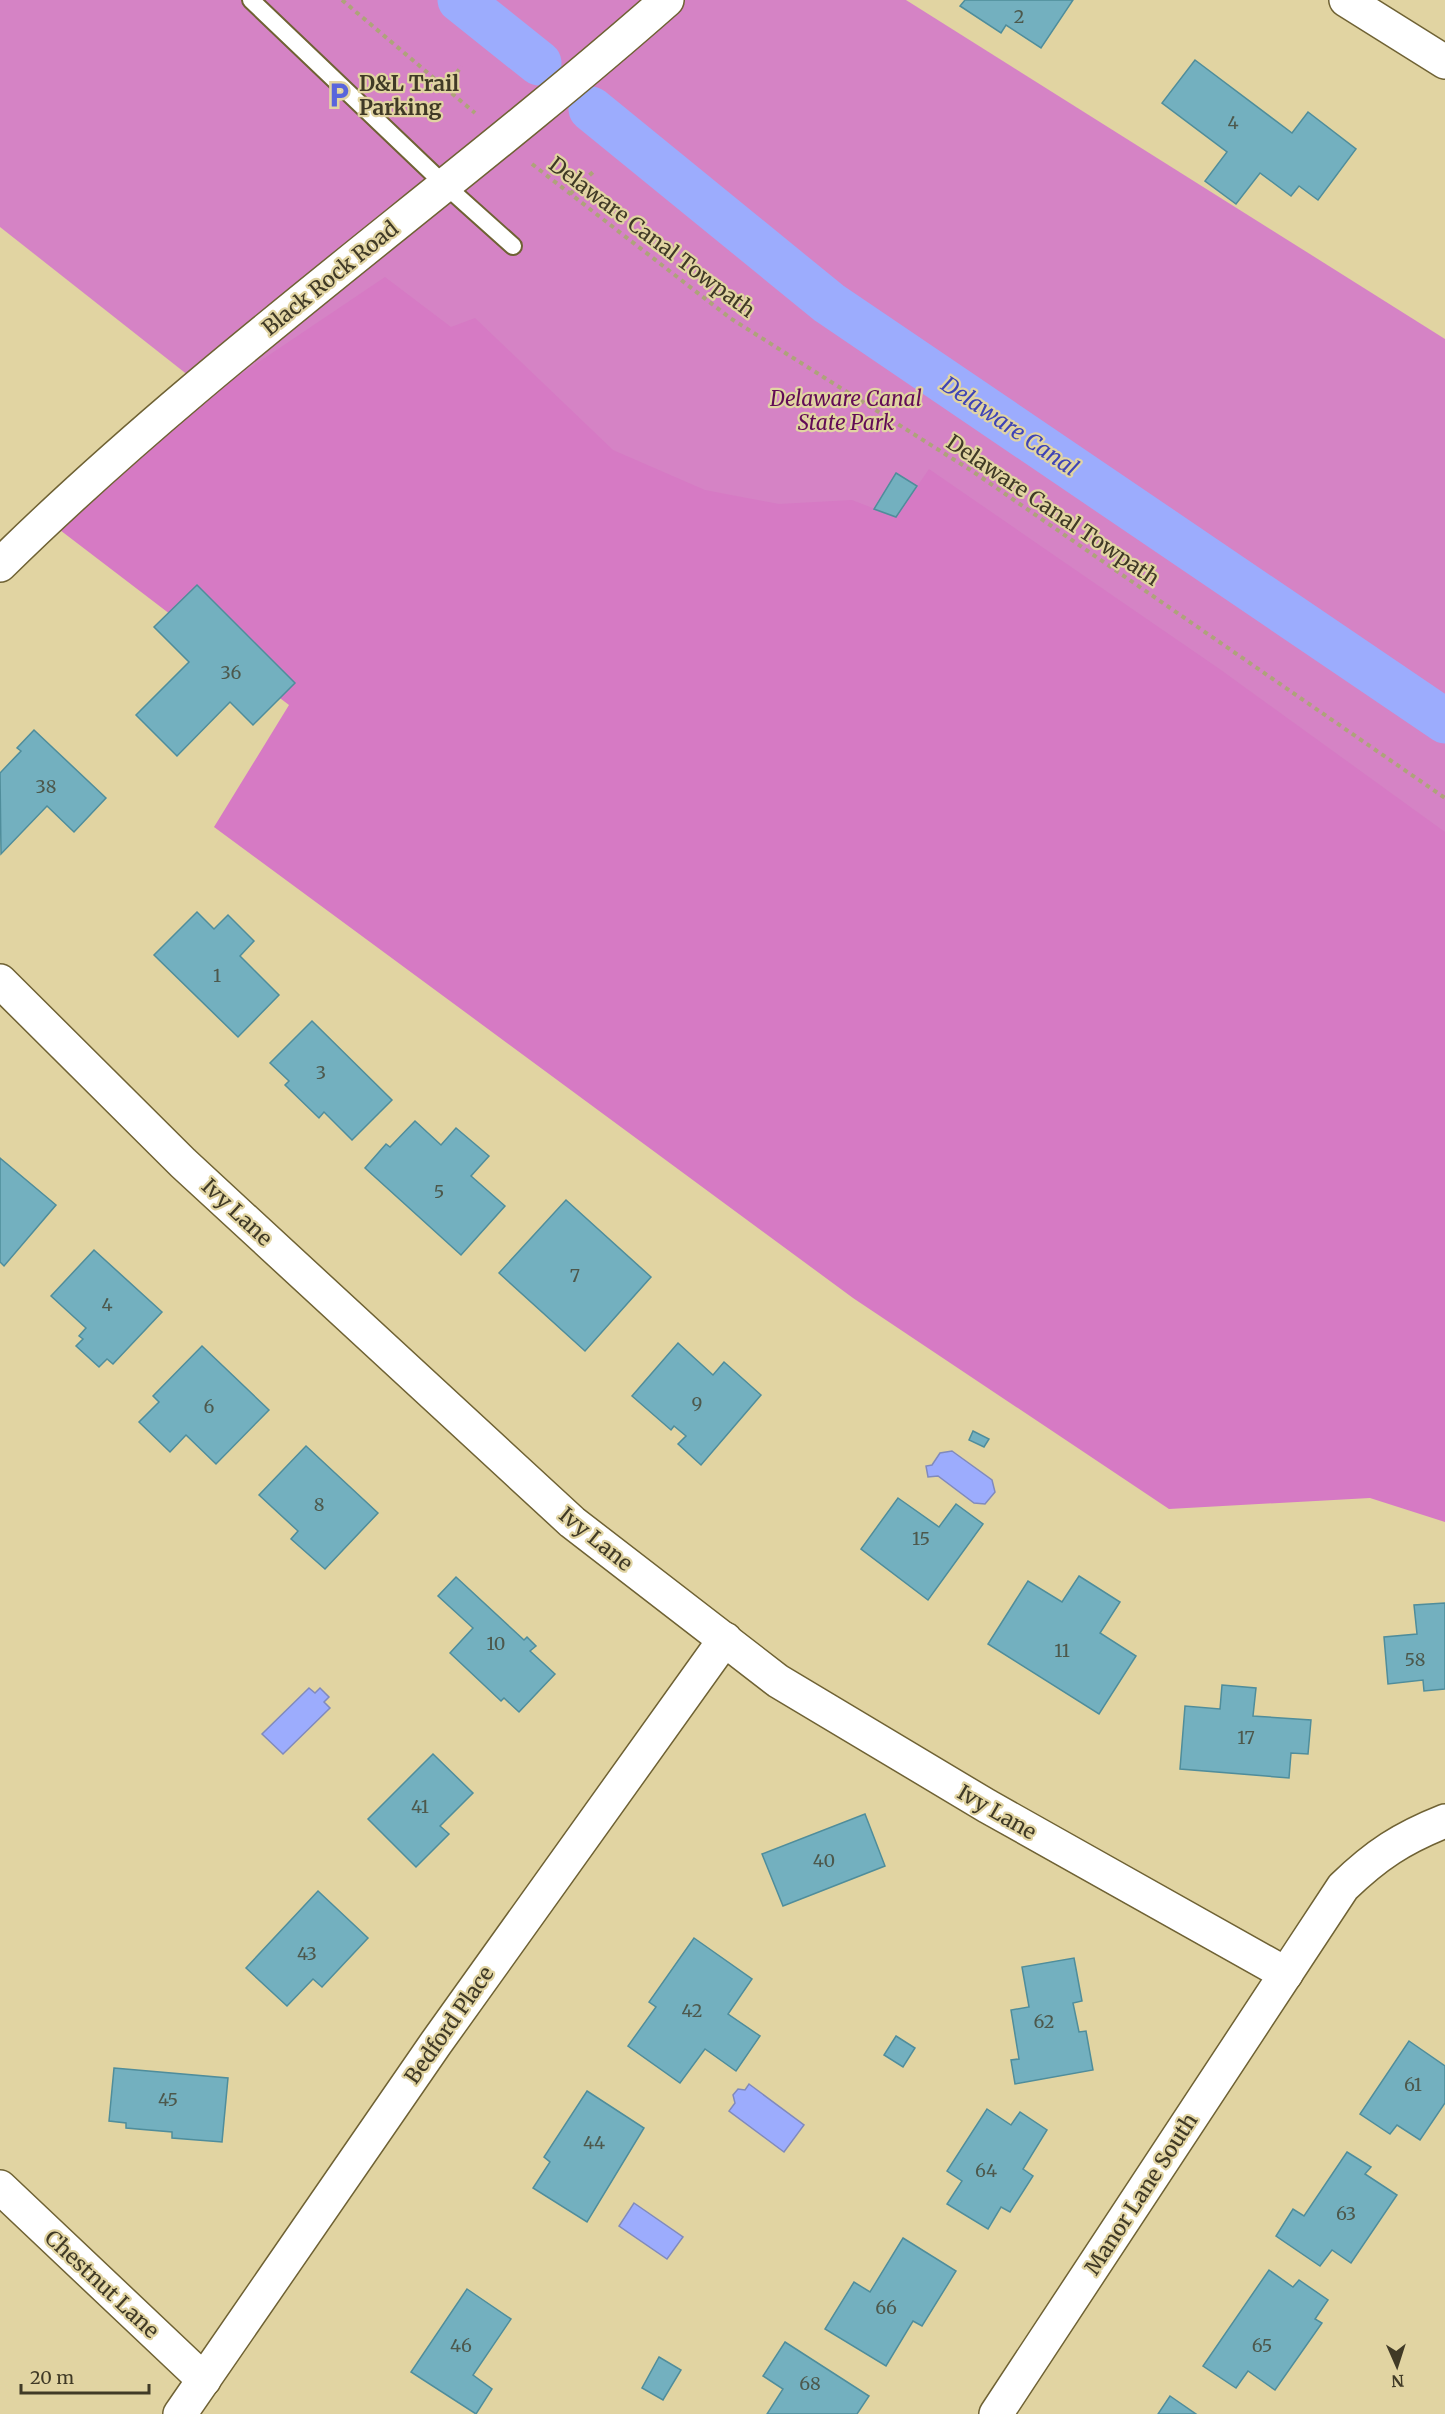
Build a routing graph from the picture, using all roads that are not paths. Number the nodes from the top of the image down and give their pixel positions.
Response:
1 (251, 0) edge
2 (667, 0) edge
3 (1346, 0) edge
4 (1445, 62) edge
5 (446, 186) junction
6 (513, 246) dead end
7 (0, 565) edge
8 (0, 981) edge
9 (724, 1640) junction
10 (1445, 1821) edge
11 (1286, 1974) junction
12 (0, 2187) edge
13 (204, 2380) junction
14 (180, 2414) edge
15 (996, 2414) edge

1 - 5 lane
2 - 5 street, Black Rock Road
3 - 4 street
5 - 6 lane
5 - 7 street, Black Rock Road
8 - 9 street, Ivy Lane
9 - 11 street, Ivy Lane
9 - 13 street, Bedford Place
10 - 11 street, Manor Lane South
11 - 15 street, Manor Lane South
12 - 13 street, Chestnut Lane
13 - 14 street, Bedford Place

